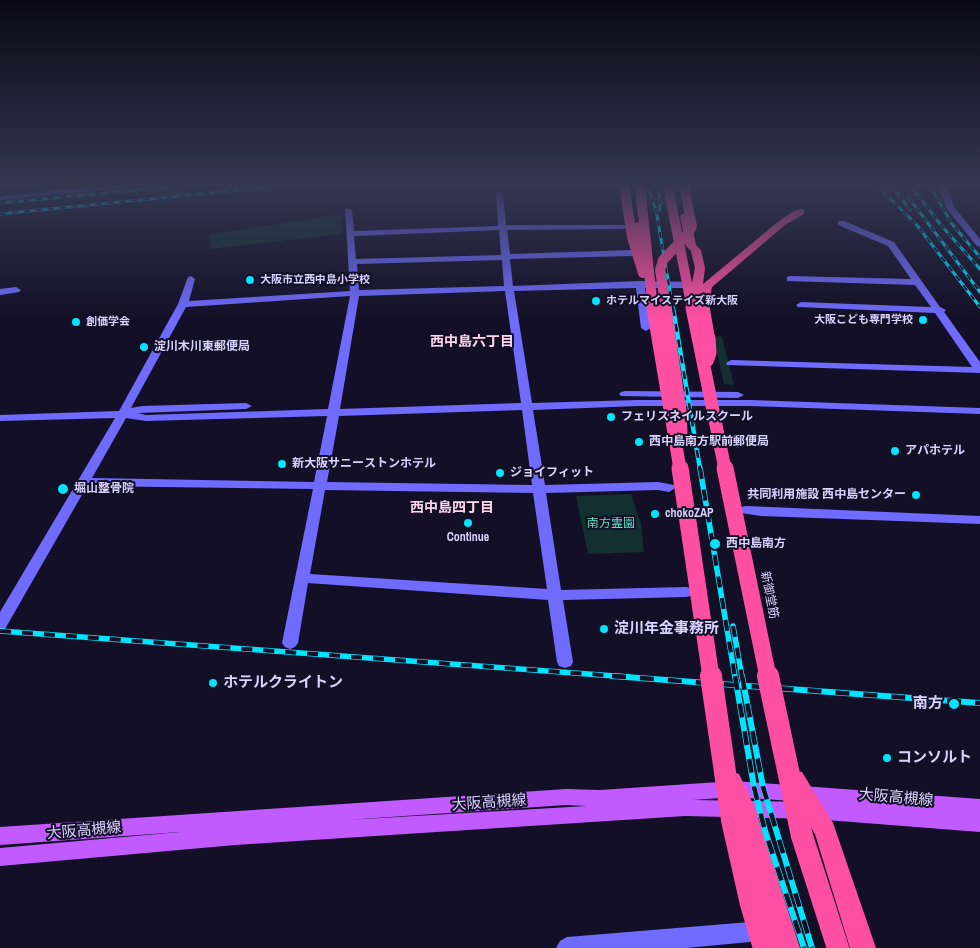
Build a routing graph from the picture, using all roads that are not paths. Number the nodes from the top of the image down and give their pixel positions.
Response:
1 (350, 230) edge
2 (445, 230) edge
3 (502, 230) edge
4 (631, 230) edge
5 (638, 230) edge
6 (645, 230) edge
7 (676, 230) edge
8 (688, 230) edge
9 (690, 230) edge
10 (774, 230) edge
11 (859, 230) edge
12 (350, 234) junction
13 (976, 236) edge
14 (980, 244) edge
15 (632, 253) dead end
16 (506, 256) junction
17 (352, 262) junction
18 (191, 279) dead end
19 (790, 279) dead end
20 (918, 282) junction
21 (644, 284) junction
22 (697, 285) junction
23 (510, 288) junction
24 (16, 290) dead end
25 (0, 292) edge
26 (355, 293) junction
27 (183, 304) junction
28 (653, 306) junction
29 (802, 306) dead end
30 (939, 310) junction
31 (646, 328) dead end
32 (704, 362) junction
33 (731, 363) dead end
34 (668, 398) junction
35 (712, 399) junction
36 (527, 402) junction
37 (980, 402) edge
38 (334, 408) junction
39 (980, 410) edge
40 (121, 414) junction
41 (0, 418) edge
42 (84, 482) junction
43 (676, 484) junction
44 (318, 486) junction
45 (540, 489) junction
46 (746, 510) dead end
47 (980, 520) edge
48 (302, 578) junction
49 (686, 592) dead end
50 (556, 595) junction
51 (0, 625) edge
52 (290, 643) dead end
53 (565, 662) dead end
54 (739, 798) junction
55 (808, 802) junction
56 (980, 807) edge
57 (980, 823) edge
58 (0, 836) edge
59 (0, 858) edge
60 (750, 932) dead end
61 (567, 948) edge
62 (764, 948) edge
63 (787, 948) edge
64 (838, 948) edge
65 (863, 948) edge

1 - 12 street
2 - 12 street
3 - 16 street
4 - 28 highway, bridge
5 - 21 highway
6 - 28 highway, bridge
7 - 32 highway, 新御堂筋, bridge
8 - 22 highway
9 - 43 highway, bridge
10 - 32 highway, bridge
11 - 20 street
12 - 17 street
13 - 14 street
15 - 16 street
16 - 17 street
16 - 23 street
17 - 26 street
18 - 27 street
19 - 20 street
20 - 30 street
21 - 22 street
21 - 23 street
21 - 31 street
21 - 34 highway
22 - 32 highway
23 - 26 street
23 - 36 street
24 - 25 street
26 - 27 street
26 - 38 street
27 - 40 street
28 - 43 highway, bridge
29 - 30 street
30 - 33 street
32 - 35 highway
32 - 64 highway, 新御堂筋, bridge
34 - 35 street
34 - 36 street
34 - 54 highway
35 - 37 street
35 - 39 street
35 - 55 highway
36 - 38 street
36 - 45 street
38 - 40 street
38 - 44 street
40 - 41 street
40 - 42 street
42 - 44 street
42 - 51 street
43 - 45 street
43 - 62 highway, bridge
44 - 45 street
44 - 48 street
45 - 50 street
46 - 47 street
48 - 50 street
48 - 52 street
49 - 50 street
50 - 53 street
54 - 55 main road, 大阪高槻線
54 - 58 main road, 大阪高槻線
54 - 59 main road, 大阪高槻線
54 - 63 highway
55 - 56 main road, 大阪高槻線
55 - 57 main road, 大阪高槻線
55 - 65 highway
60 - 61 street

